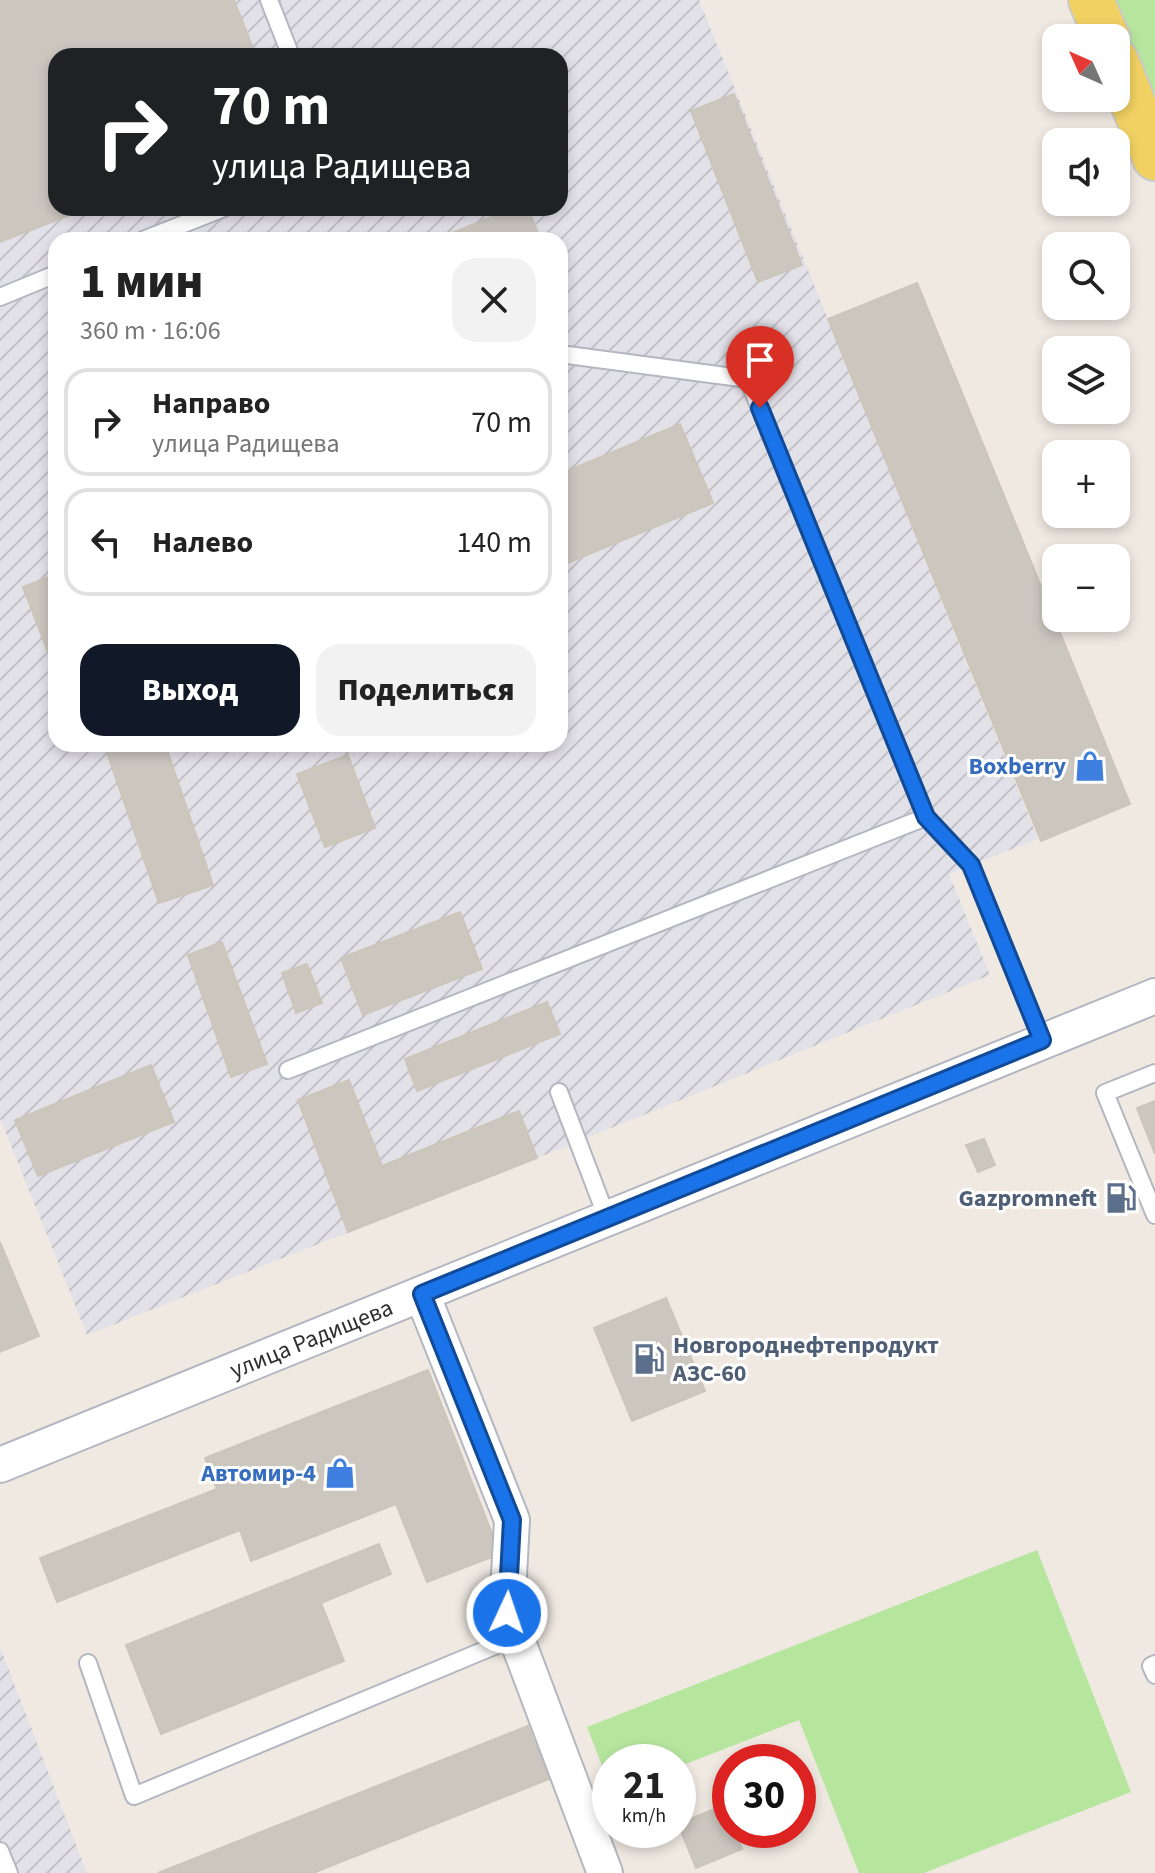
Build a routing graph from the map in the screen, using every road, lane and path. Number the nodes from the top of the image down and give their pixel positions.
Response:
1 (269, 0) edge
2 (1091, 0) edge
3 (1101, 24) edge
4 (288, 48) edge
5 (1130, 96) edge
6 (1155, 158) edge
7 (204, 216) edge
8 (163, 232) edge
9 (48, 277) edge
10 (0, 297) edge
11 (568, 355) edge
12 (926, 817) junction
13 (1155, 996) edge
14 (1042, 1040) junction
15 (288, 1070) dead end
16 (1155, 1073) edge
17 (559, 1092) dead end
18 (1155, 1215) edge
19 (607, 1218) junction
20 (422, 1294) junction
21 (0, 1465) edge
22 (516, 1637) junction
23 (88, 1663) dead end
24 (1155, 1664) edge
25 (1155, 1675) edge
26 (0, 1851) edge
27 (9, 1873) edge
28 (605, 1873) edge

1 - 4 lane
2 - 3 main road
5 - 6 main road
7 - 8 lane
9 - 10 lane
11 - 12 lane
12 - 14 lane
12 - 15 lane
13 - 14 street, улица Радищева
14 - 19 street, улица Радищева
16 - 18 lane
17 - 19 lane
19 - 20 street, улица Радищева
20 - 21 street, улица Радищева
20 - 22 street
22 - 23 lane
22 - 28 street
24 - 25 lane
26 - 27 lane

